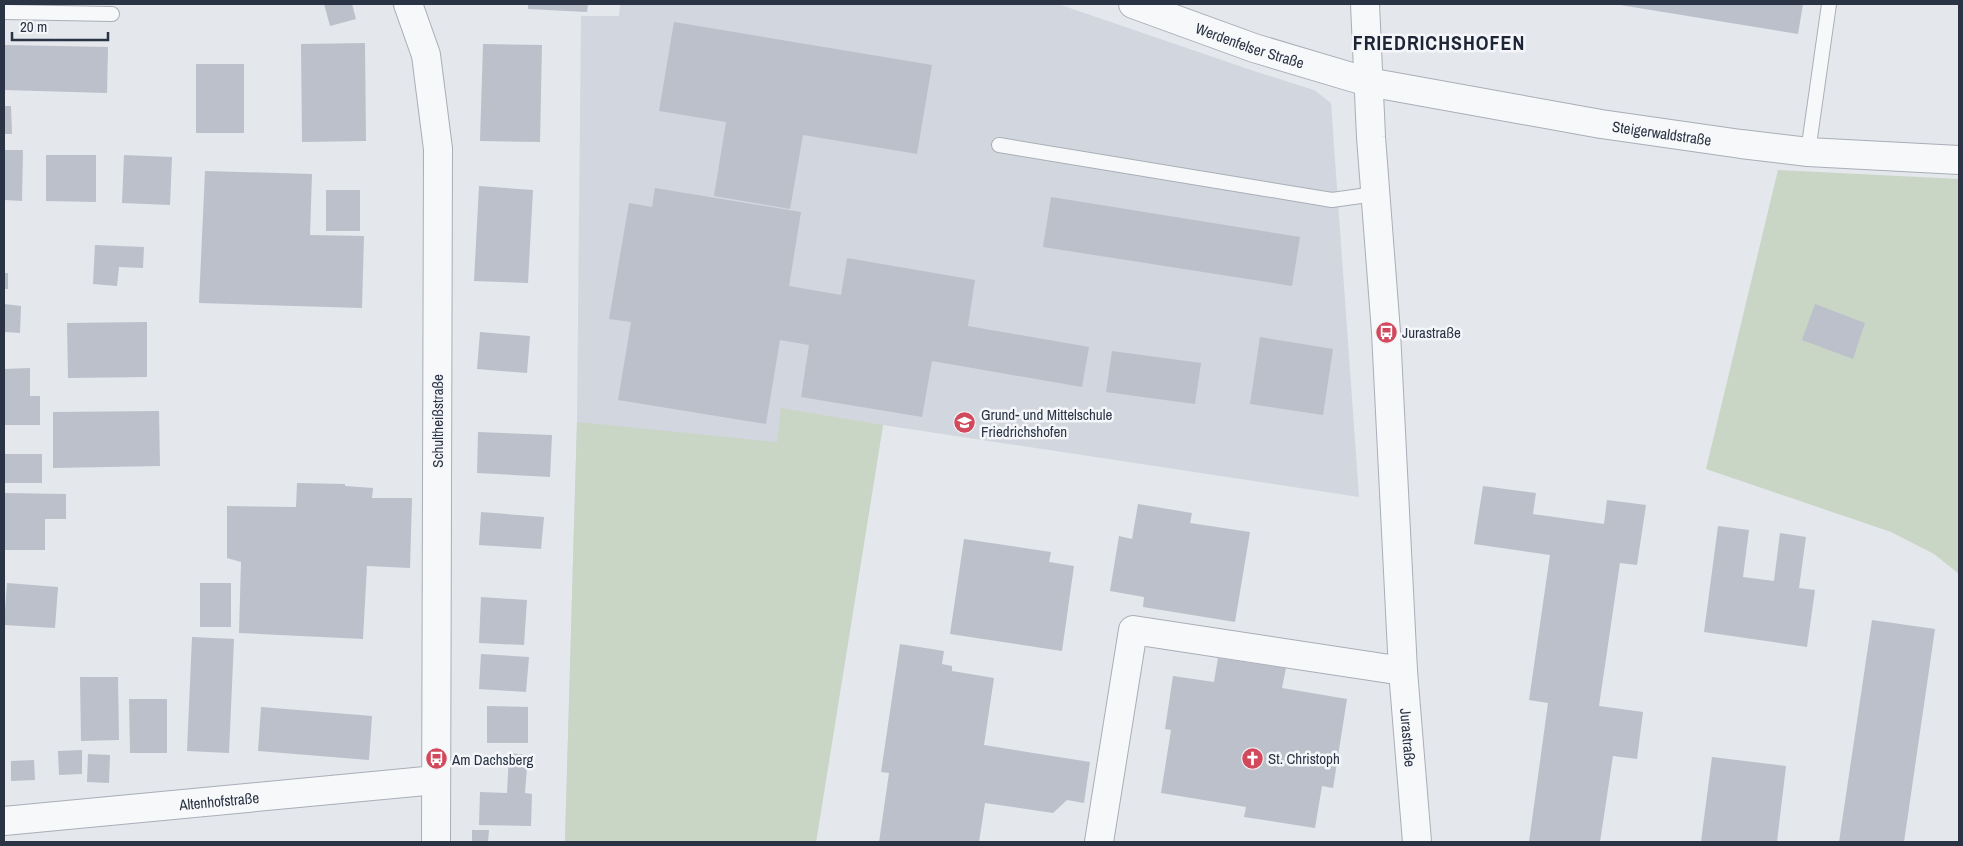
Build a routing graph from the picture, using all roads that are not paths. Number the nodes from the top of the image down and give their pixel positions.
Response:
1 (408, 4) edge
2 (1133, 4) edge
3 (1365, 4) edge
4 (1830, 4) edge
5 (4, 12) edge
6 (112, 14) dead end
7 (1368, 82) junction
8 (999, 145) dead end
9 (1808, 152) junction
10 (1959, 160) edge
11 (1376, 194) junction
12 (1403, 671) junction
13 (436, 780) junction
14 (4, 821) edge
15 (436, 842) edge
16 (1099, 842) edge
17 (1417, 842) edge

1 - 13 street, Schultheißstraße
2 - 7 street, Werdenfelser Straße
3 - 7 street, Jurastraße
4 - 9 lane
5 - 6 lane
7 - 9 street, Steigerwaldstraße
7 - 11 street, Jurastraße
8 - 11 lane
9 - 10 street, Steigerwaldstraße
11 - 12 street, Jurastraße
12 - 16 street
12 - 17 street, Jurastraße
13 - 14 street, Altenhofstraße
13 - 15 street, Schultheißstraße

